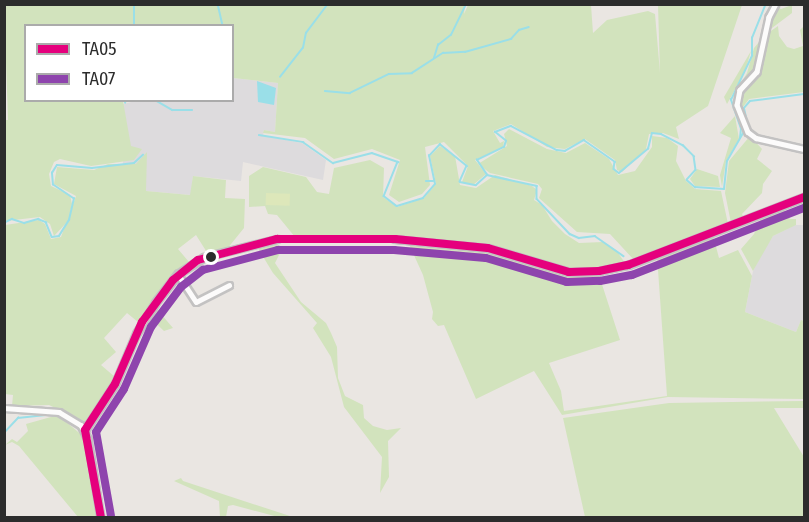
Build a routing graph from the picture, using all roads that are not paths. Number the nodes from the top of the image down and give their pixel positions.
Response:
1 (776, 4) edge
2 (804, 149) edge
3 (804, 197) edge
4 (178, 274) junction
5 (229, 285) dead end
6 (4, 408) edge
7 (85, 430) junction
8 (101, 518) edge

1 - 2 street
3 - 4 street
4 - 5 street
4 - 7 street
6 - 7 street
7 - 8 street

